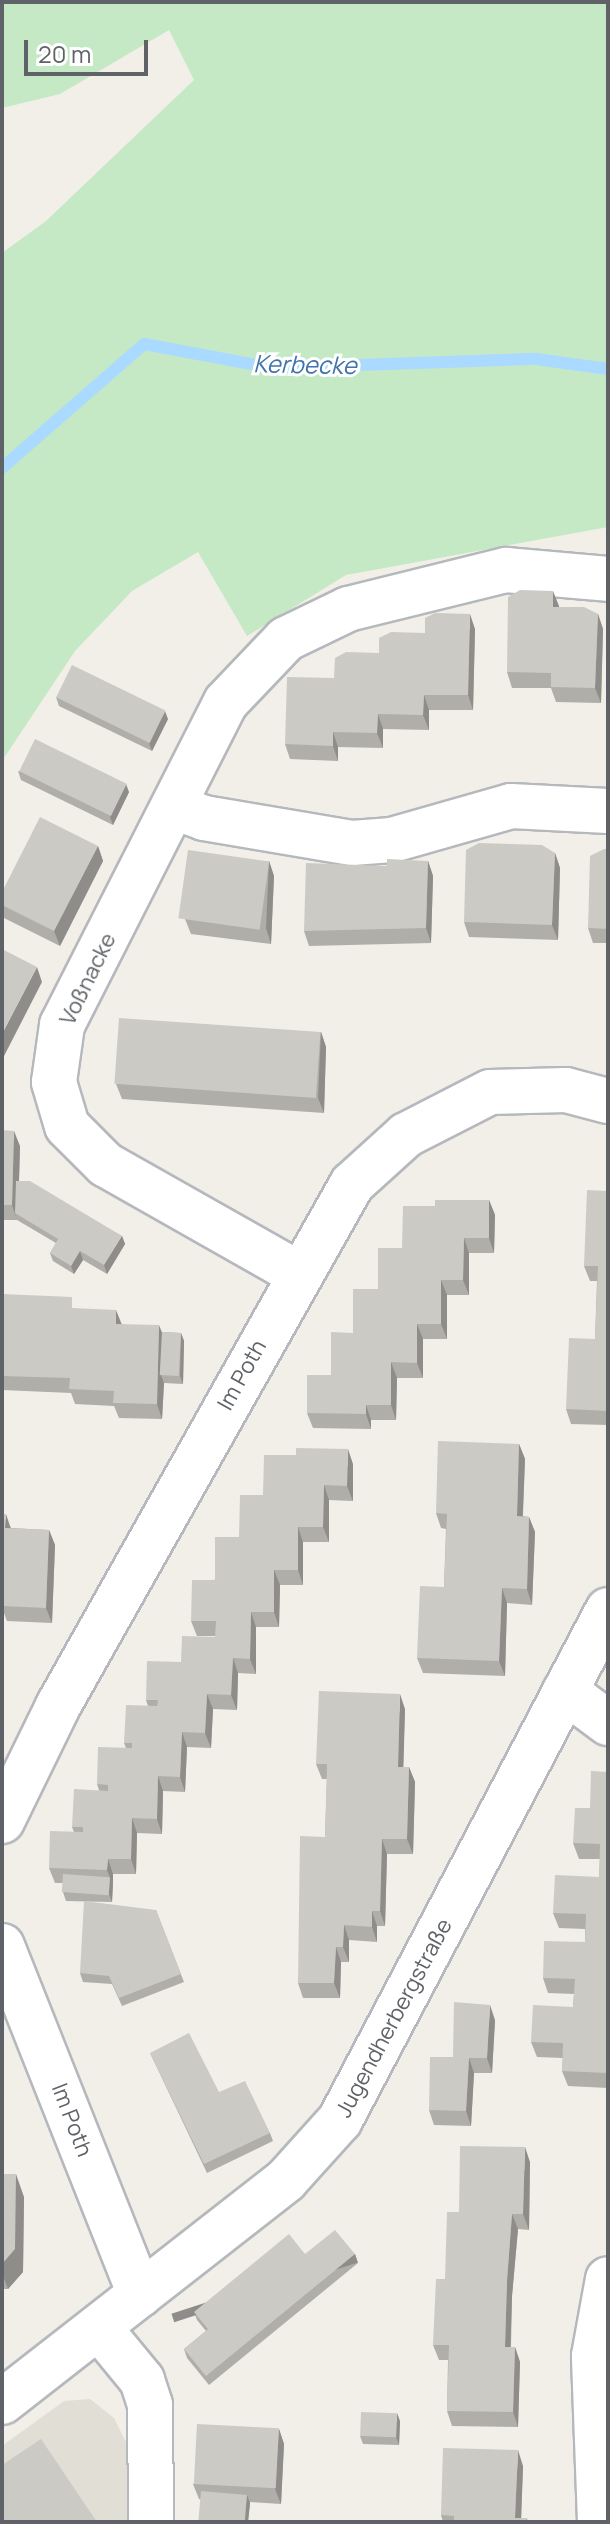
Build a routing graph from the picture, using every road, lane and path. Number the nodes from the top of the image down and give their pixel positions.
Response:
1 (608, 579) edge
2 (174, 807) junction
3 (608, 811) edge
4 (608, 1101) edge
5 (299, 1274) junction
6 (608, 1610) edge
7 (565, 1691) junction
8 (608, 1723) edge
9 (2, 1821) edge
10 (2, 1946) edge
11 (608, 2279) edge
12 (140, 2295) junction
13 (100, 2329) junction
14 (2, 2402) edge
15 (151, 2522) edge
16 (600, 2522) edge

1 - 2 street, Voßnacke
2 - 3 street
2 - 5 street, Voßnacke
4 - 5 street, Im Poth
5 - 9 street, Im Poth
6 - 7 street, Jugendherbergstraße
7 - 8 street
7 - 12 street, Jugendherbergstraße
10 - 12 street, Im Poth
11 - 16 street
12 - 13 street, Jugendherbergstraße
13 - 14 street, Jugendherbergstraße
13 - 15 street

